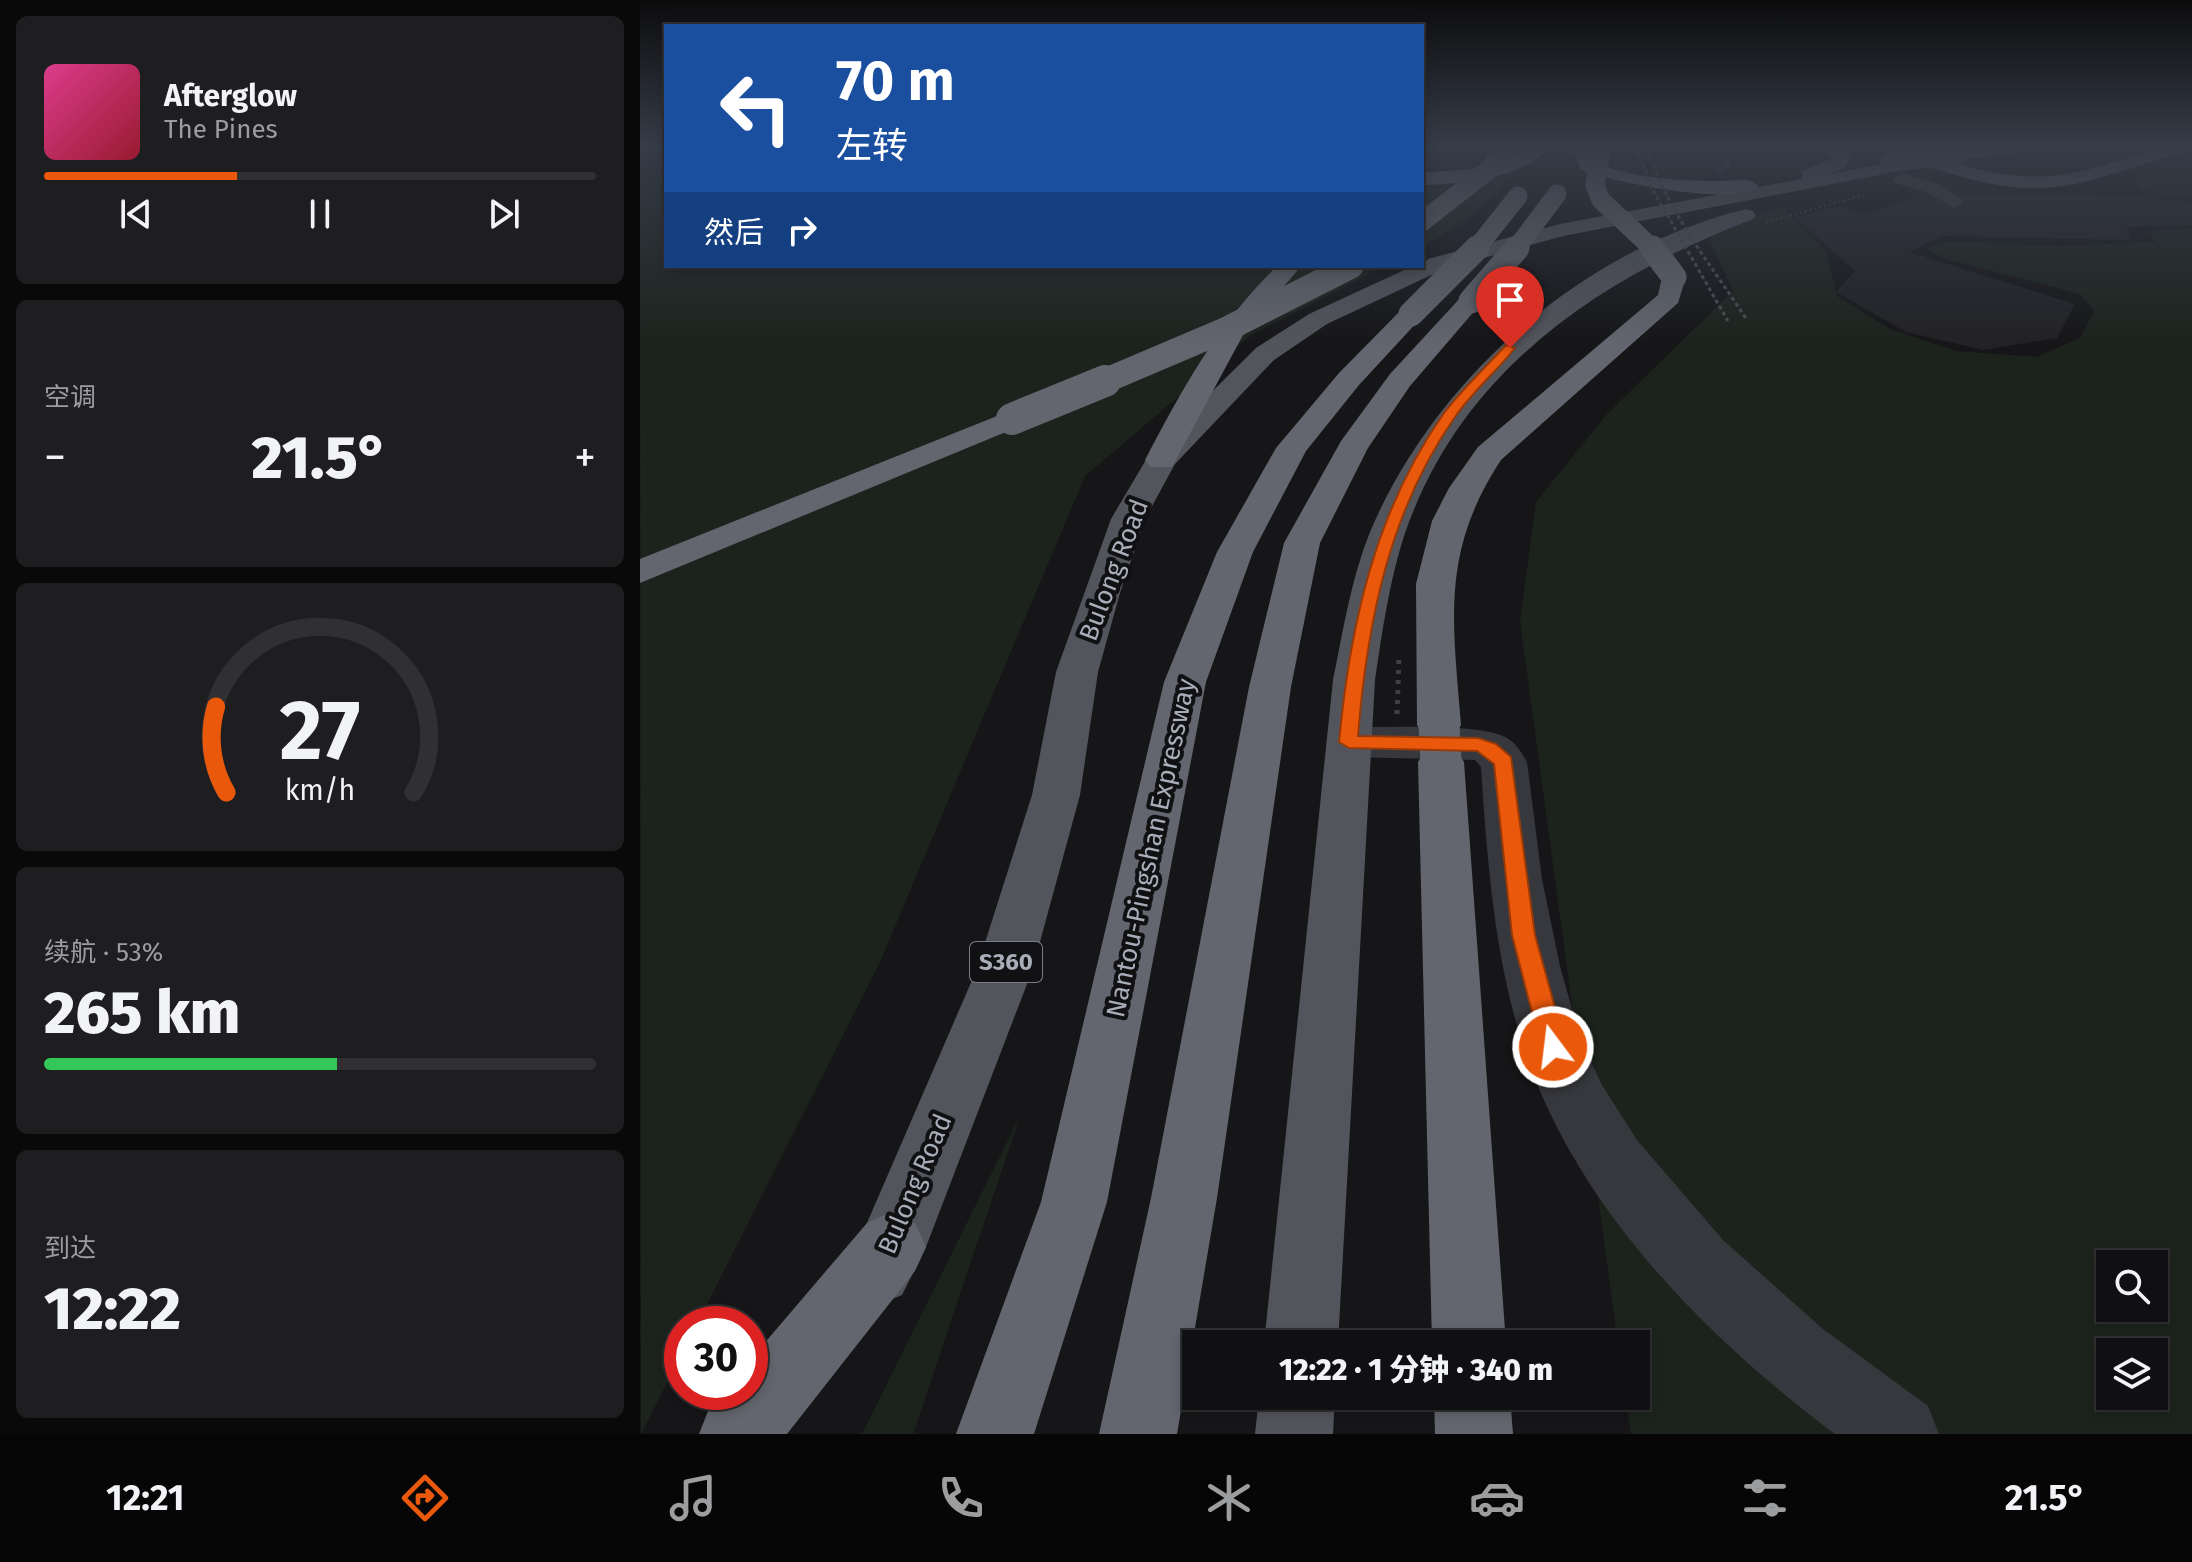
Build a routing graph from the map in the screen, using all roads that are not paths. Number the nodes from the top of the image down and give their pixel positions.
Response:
1 (1505, 212) edge
2 (1539, 212) edge
3 (1614, 212) edge
4 (1619, 212) edge
5 (1667, 212) edge
6 (1762, 212) edge
7 (1499, 245) junction
8 (1288, 268) edge
9 (1348, 268) edge
10 (1161, 460) junction
11 (640, 572) edge
12 (1349, 742) junction
13 (891, 1247) junction
14 (1302, 1330) edge
15 (1468, 1330) edge
16 (1296, 1410) edge
17 (1473, 1410) edge
18 (738, 1434) edge
19 (773, 1434) edge
20 (995, 1434) edge
21 (1138, 1434) edge
22 (1294, 1434) edge
23 (1474, 1434) edge
24 (1900, 1434) edge

1 - 20 highway, Nantou-Pingshan Expressway, bridge
2 - 21 highway, bridge
3 - 15 highway, bridge
4 - 7 main road
5 - 7 main road, Bulong Road / S360
6 - 12 main road, S360
7 - 10 main road, Bulong Road / S360
8 - 10 highway
9 - 11 highway, bridge
10 - 13 main road, Bulong Road / S360
12 - 14 main road, S360
12 - 24 street
13 - 18 highway
13 - 19 main road, Bulong Road / S360
16 - 22 main road
17 - 23 highway

